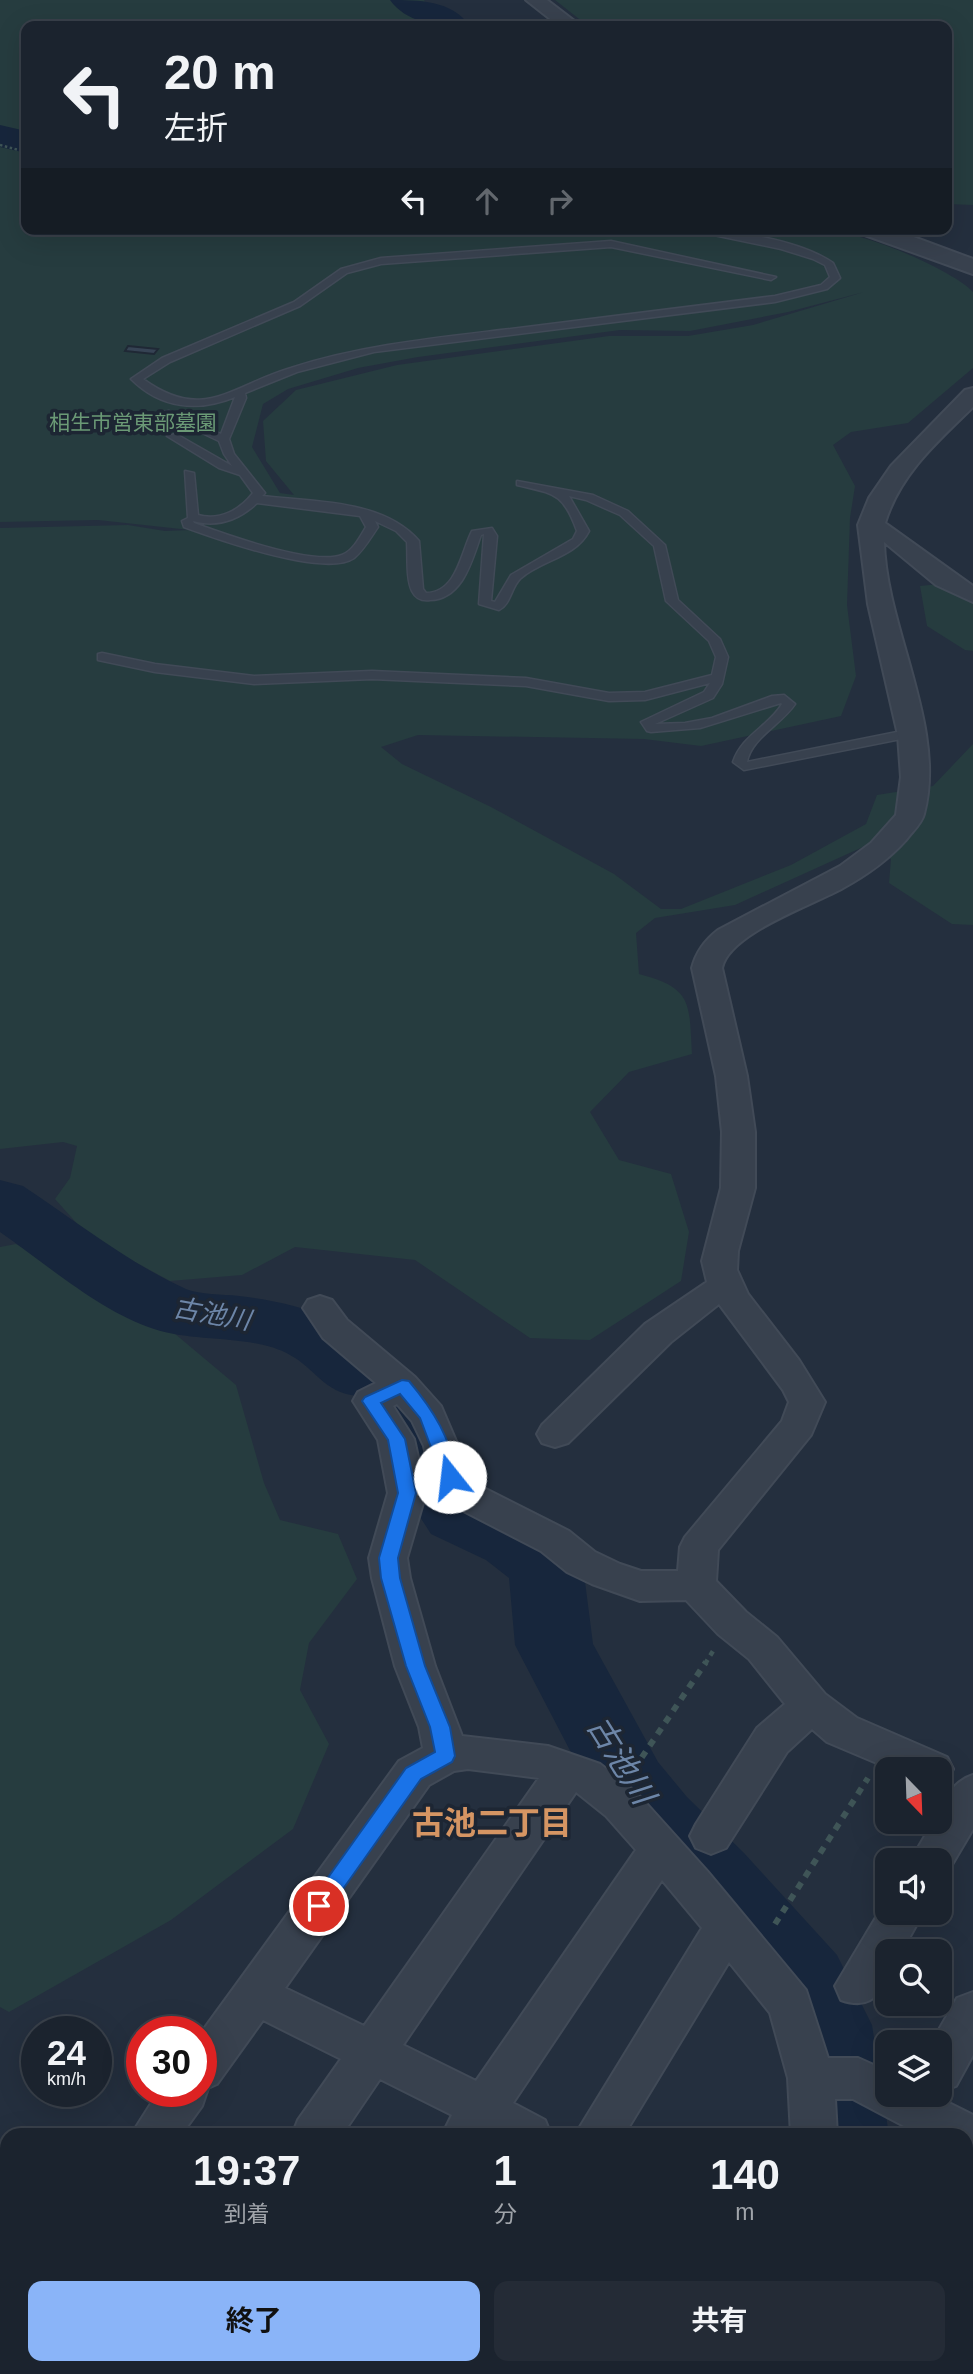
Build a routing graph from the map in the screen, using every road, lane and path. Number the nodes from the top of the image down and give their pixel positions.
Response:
1 (535, 0) edge
2 (564, 21) edge
3 (0, 145) edge
4 (21, 151) edge
5 (718, 235) edge
6 (886, 235) edge
7 (530, 250) junction
8 (581, 254) dead end
9 (424, 256) junction
10 (497, 262) dead end
11 (973, 267) edge
12 (771, 277) dead end
13 (239, 391) junction
14 (973, 395) edge
15 (165, 413) dead end
16 (172, 436) dead end
17 (224, 439) junction
18 (244, 472) junction
19 (189, 473) dead end
20 (521, 483) dead end
21 (557, 491) junction
22 (255, 499) junction
23 (366, 515) junction
24 (195, 518) junction
25 (870, 526) junction
26 (973, 596) edge
27 (102, 657) dead end
28 (718, 677) junction
29 (912, 733) junction
30 (725, 1287) junction
31 (320, 1308) dead end
32 (402, 1386) junction
33 (555, 1434) dead end
34 (696, 1585) junction
35 (732, 1623) junction
36 (811, 1705) junction
37 (886, 1749) junction
38 (445, 1756) junction
39 (904, 1757) edge
40 (636, 1768) dead end
41 (568, 1770) junction
42 (952, 1779) edge
43 (973, 1790) edge
44 (711, 1836) dead end
45 (939, 1848) edge
46 (665, 1854) junction
47 (778, 1923) dead end
48 (894, 1925) edge
49 (727, 1927) junction
50 (857, 1986) dead end
51 (256, 1995) junction
52 (973, 2012) edge
53 (951, 2030) edge
54 (217, 2048) edge
55 (374, 2053) junction
56 (875, 2082) edge
57 (875, 2092) edge
58 (174, 2107) edge
59 (916, 2107) edge
60 (474, 2121) edge
61 (159, 2128) edge
62 (320, 2128) edge
63 (514, 2128) edge
64 (602, 2128) edge
65 (824, 2128) edge
66 (955, 2128) edge

1 - 2 street
3 - 4 path
5 - 13 lane
6 - 11 street
7 - 8 lane
7 - 9 lane
7 - 12 lane
9 - 10 lane
9 - 13 lane
13 - 17 lane
14 - 25 street
15 - 17 lane
16 - 18 lane
17 - 18 lane
18 - 22 lane
19 - 24 lane
20 - 21 lane
21 - 23 lane
21 - 28 lane
22 - 23 lane
22 - 24 lane
23 - 24 lane
25 - 26 street
25 - 29 street
27 - 28 lane
28 - 29 lane
29 - 30 street
30 - 33 street
30 - 34 street
31 - 32 street
32 - 34 street
32 - 38 street
34 - 35 street
35 - 36 street
35 - 40 path
36 - 37 street
36 - 44 street
37 - 39 street
37 - 47 path
38 - 41 street
38 - 51 street
41 - 46 street
41 - 55 street
42 - 43 street
43 - 45 street
46 - 49 street
46 - 60 street
48 - 50 street
49 - 56 street
49 - 64 street
51 - 54 street
51 - 55 street
52 - 53 street
55 - 60 street
55 - 62 street
57 - 65 street
58 - 61 street
59 - 66 street
60 - 63 street

